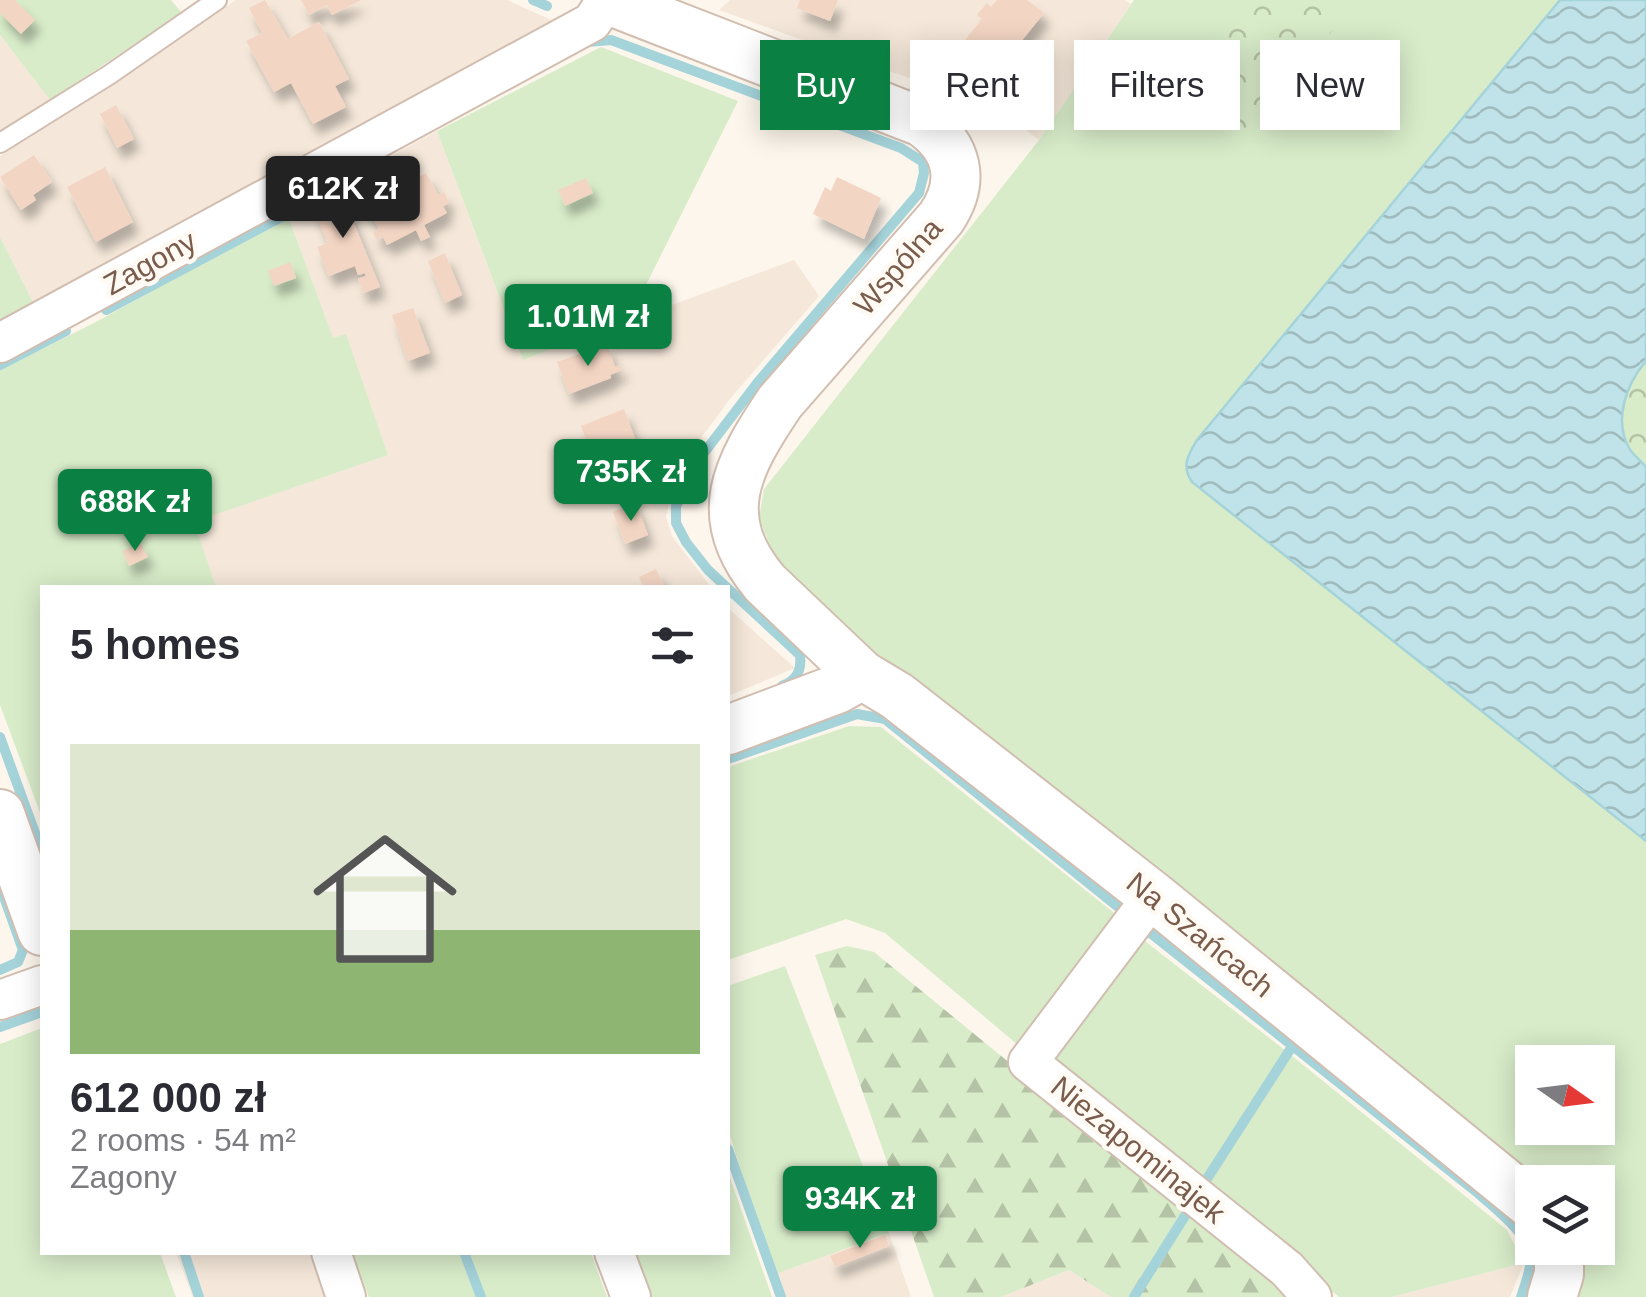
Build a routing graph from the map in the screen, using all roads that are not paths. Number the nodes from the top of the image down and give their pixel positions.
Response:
1 (217, 0) edge
2 (607, 0) edge
3 (0, 143) edge
4 (0, 343) edge
5 (862, 675) junction
6 (730, 729) edge
7 (0, 814) edge
8 (1152, 896) junction
9 (40, 925) edge
10 (40, 987) edge
11 (0, 1000) edge
12 (1515, 1190) edge
13 (331, 1255) edge
14 (615, 1255) edge
15 (1559, 1265) edge
16 (346, 1297) edge
17 (630, 1297) edge
18 (1312, 1297) edge
19 (1552, 1297) edge

1 - 3 lane
2 - 4 street, Zagony
2 - 5 street, Wspólna
5 - 6 street
5 - 8 street, Na Szańcach
7 - 9 street
8 - 12 street, Na Szańcach
8 - 18 street, Niezapominajek
10 - 11 street
13 - 16 street
14 - 17 street
15 - 19 street

